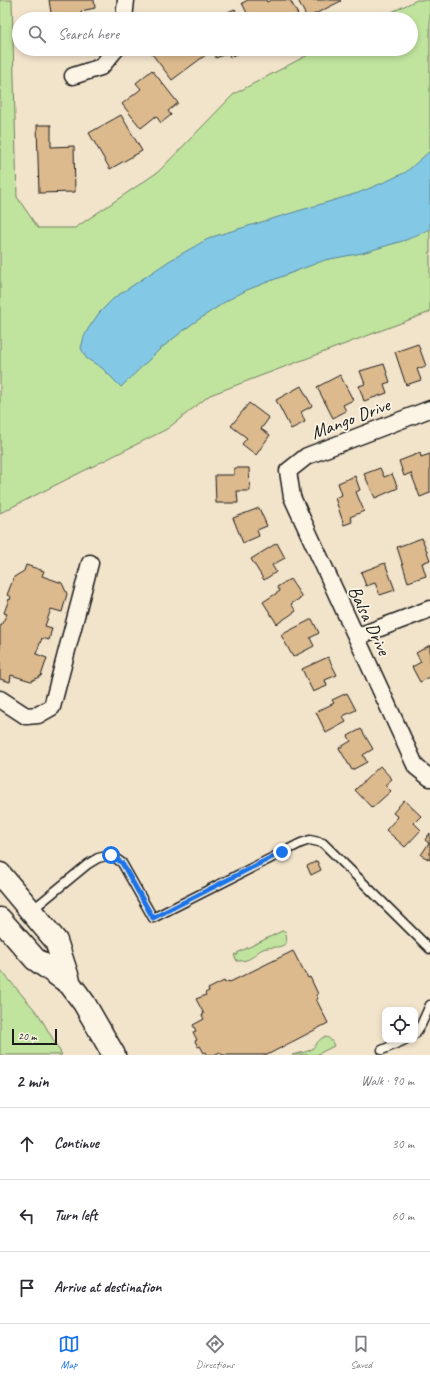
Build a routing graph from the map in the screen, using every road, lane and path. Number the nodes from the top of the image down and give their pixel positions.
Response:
1 (126, 0) edge
2 (125, 12) edge
3 (110, 56) edge
4 (73, 76) dead end
5 (430, 409) edge
6 (288, 470) joint
7 (90, 563) dead end
8 (430, 609) edge
9 (356, 637) junction
10 (0, 699) edge
11 (430, 778) edge
12 (0, 874) edge
13 (31, 910) junction
14 (0, 919) edge
15 (430, 949) edge
16 (70, 984) junction
17 (430, 1005) edge
18 (418, 1030) edge
19 (398, 1043) edge
20 (382, 1050) dead end
21 (114, 1055) edge

1 - 2 street
3 - 4 street
5 - 6 street, Mango Drive
6 - 9 street, Balsa Drive
7 - 10 street
8 - 9 street
9 - 11 street, Balsa Drive
12 - 13 main road
13 - 15 lane
13 - 16 main road
14 - 16 main road
16 - 21 main road
17 - 18 lane
19 - 20 lane

